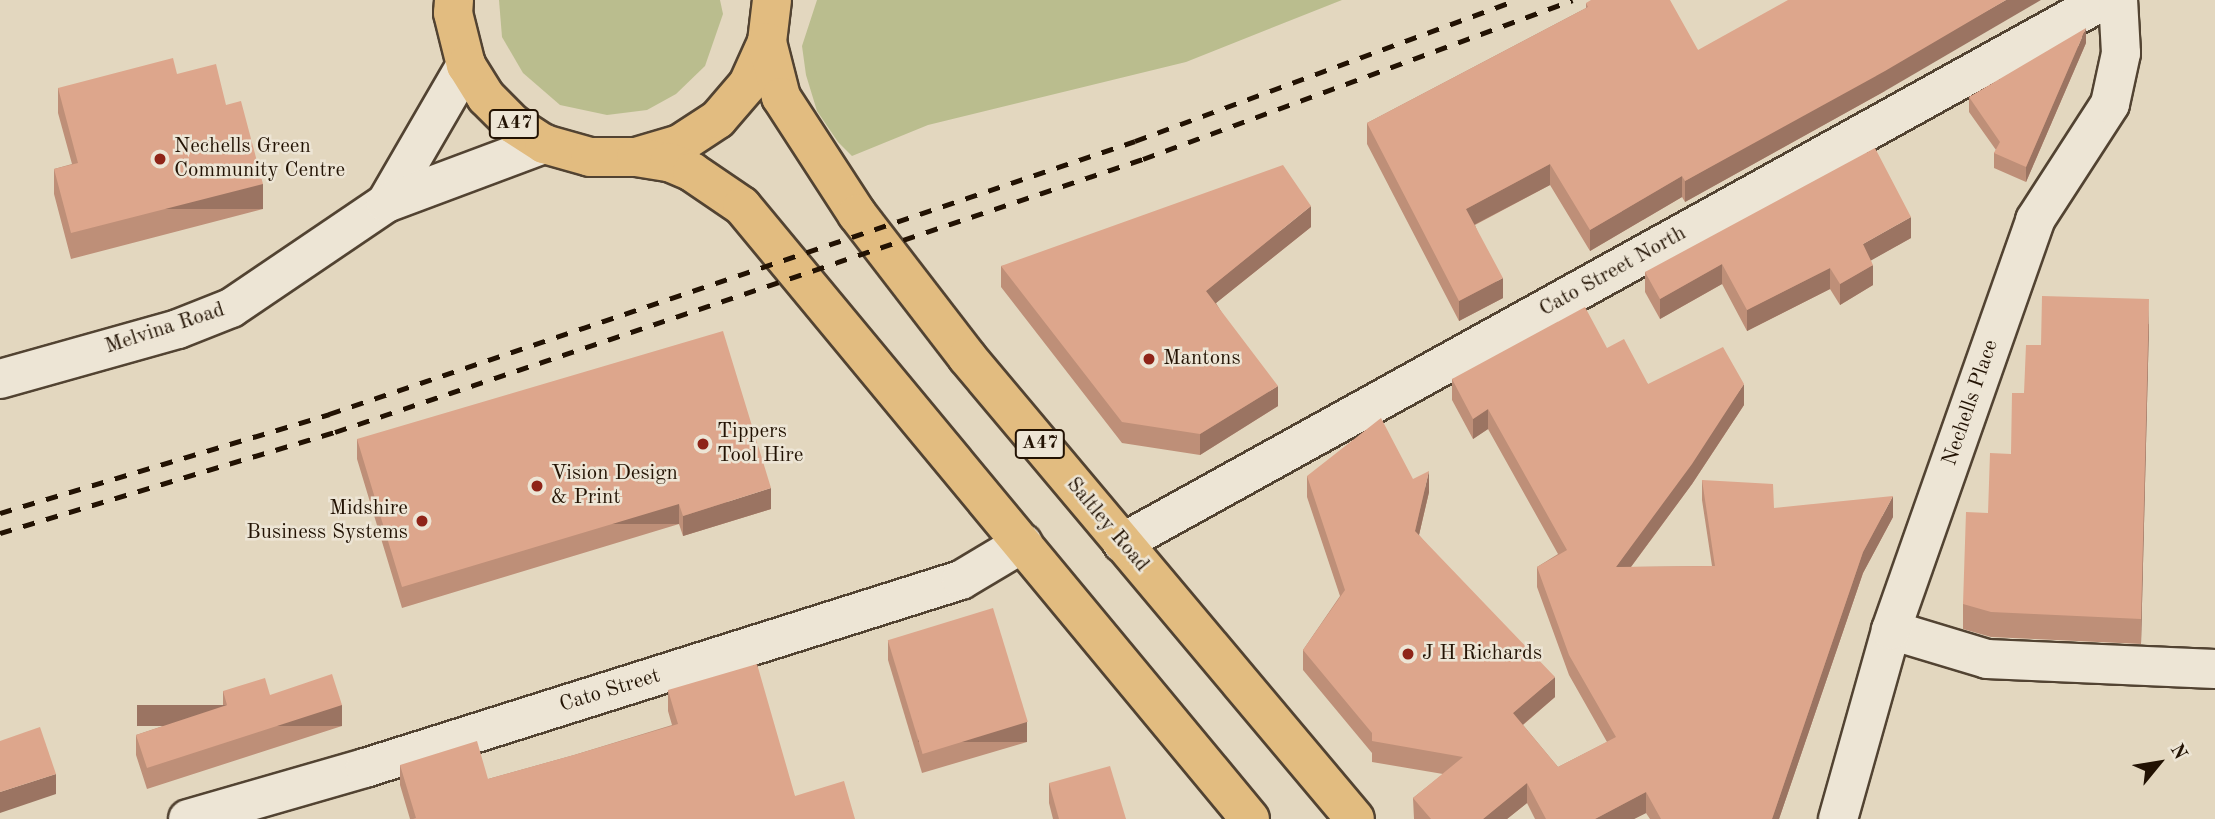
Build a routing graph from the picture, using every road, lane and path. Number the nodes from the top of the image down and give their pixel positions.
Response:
1 (2104, 0) edge
2 (2118, 0) edge
3 (452, 4) edge
4 (774, 14) edge
5 (466, 65) junction
6 (544, 144) junction
7 (636, 157) junction
8 (386, 203) junction
9 (0, 379) edge
10 (1023, 543) junction
11 (1122, 543) junction
12 (1891, 629) junction
13 (2215, 669) edge
14 (188, 819) edge
15 (1250, 819) edge
16 (1355, 819) edge
17 (1838, 819) edge

1 - 11 street, Cato Street North
2 - 12 street, Nechells Place
3 - 5 main road, A47
4 - 7 main road, A47
4 - 11 main road, Saltley Road / A47
5 - 6 main road, A47
5 - 8 street, Melvina Road
6 - 7 main road, A47
6 - 8 street, Melvina Road
7 - 10 main road, A47
8 - 9 street, Melvina Road
10 - 14 street, Cato Street
10 - 15 main road, A47
11 - 16 main road, Saltley Road / A47
12 - 13 street
12 - 17 street, Nechells Place

